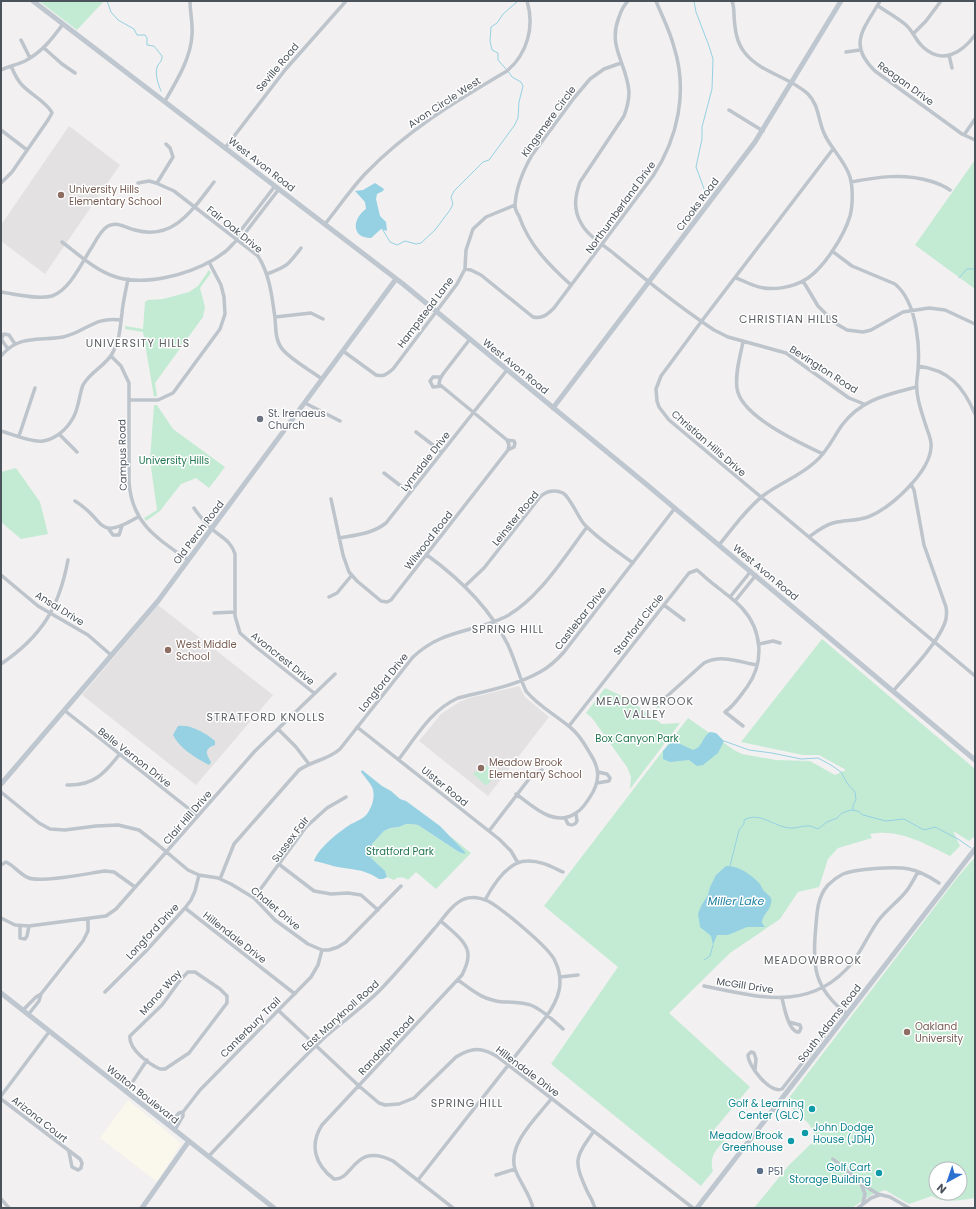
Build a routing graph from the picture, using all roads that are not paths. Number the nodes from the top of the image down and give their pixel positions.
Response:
1 (33, 1) edge
2 (190, 1) edge
3 (346, 1) edge
4 (527, 1) edge
5 (628, 1) edge
6 (656, 1) edge
7 (732, 1) edge
8 (841, 1) edge
9 (880, 1) edge
10 (941, 1) edge
11 (878, 6) junction
12 (63, 24) junction
13 (913, 34) junction
14 (975, 35) edge
15 (21, 40) dead end
16 (44, 48) junction
17 (860, 50) junction
18 (846, 52) dead end
19 (949, 55) junction
20 (30, 58) junction
21 (621, 63) junction
22 (11, 66) junction
23 (952, 68) dead end
24 (1, 70) edge
25 (75, 73) dead end
26 (792, 83) junction
27 (165, 101) junction
28 (729, 110) dead end
29 (975, 119) edge
30 (1, 130) edge
31 (762, 131) junction
32 (964, 135) junction
33 (975, 140) edge
34 (166, 144) dead end
35 (225, 148) junction
36 (27, 150) junction
37 (833, 150) junction
38 (214, 182) dead end
39 (850, 182) junction
40 (138, 183) dead end
41 (157, 183) junction
42 (1, 184) edge
43 (277, 188) junction
44 (950, 190) dead end
45 (515, 206) junction
46 (195, 207) junction
47 (325, 224) junction
48 (237, 239) junction
49 (62, 242) dead end
50 (602, 244) junction
51 (301, 248) dead end
52 (832, 251) junction
53 (84, 258) junction
54 (209, 262) junction
55 (465, 269) junction
56 (267, 274) junction
57 (736, 278) junction
58 (128, 279) junction
59 (396, 279) junction
60 (803, 281) junction
61 (649, 282) junction
62 (571, 285) junction
63 (1, 292) edge
64 (911, 309) junction
65 (436, 312) junction
66 (275, 317) junction
67 (323, 319) dead end
68 (121, 320) junction
69 (701, 322) junction
70 (975, 324) edge
71 (470, 339) junction
72 (743, 342) junction
73 (15, 344) junction
74 (8, 349) junction
75 (343, 351) junction
76 (1, 356) edge
77 (111, 356) junction
78 (918, 366) junction
79 (507, 370) junction
80 (441, 377) junction
81 (322, 379) junction
82 (441, 386) junction
83 (916, 387) junction
84 (35, 388) dead end
85 (129, 400) junction
86 (305, 403) junction
87 (864, 404) junction
88 (553, 408) junction
89 (473, 413) junction
90 (975, 414) edge
91 (340, 421) dead end
92 (1, 431) edge
93 (416, 432) dead end
94 (59, 434) junction
95 (19, 436) junction
96 (507, 440) junction
97 (508, 450) junction
98 (77, 452) dead end
99 (442, 452) junction
100 (823, 454) junction
101 (384, 473) dead end
102 (911, 484) junction
103 (410, 493) junction
104 (761, 498) junction
105 (332, 499) dead end
106 (75, 501) dead end
107 (194, 508) dead end
108 (675, 508) junction
109 (138, 516) junction
110 (122, 526) junction
111 (587, 527) junction
112 (108, 528) junction
113 (212, 529) junction
114 (809, 537) junction
115 (339, 538) junction
116 (719, 545) junction
117 (427, 555) junction
118 (68, 560) dead end
119 (188, 560) junction
120 (633, 563) junction
121 (751, 571) junction
122 (1, 575) edge
123 (352, 575) junction
124 (756, 575) junction
125 (465, 586) junction
126 (329, 596) dead end
127 (730, 597) junction
128 (734, 601) junction
129 (664, 604) junction
130 (235, 612) junction
131 (214, 613) dead end
132 (50, 614) junction
133 (684, 620) dead end
134 (494, 622) junction
135 (934, 643) junction
136 (759, 644) junction
137 (780, 644) dead end
138 (111, 655) junction
139 (1, 664) edge
140 (757, 666) junction
141 (335, 674) dead end
142 (975, 676) edge
143 (521, 680) junction
144 (893, 692) junction
145 (314, 693) junction
146 (665, 698) dead end
147 (64, 710) junction
148 (569, 726) junction
149 (744, 726) dead end
150 (357, 727) junction
151 (278, 729) junction
152 (119, 755) junction
153 (399, 759) junction
154 (975, 760) edge
155 (309, 764) junction
156 (542, 770) dead end
157 (598, 772) junction
158 (597, 783) junction
159 (1, 784) edge
160 (67, 785) dead end
161 (1, 792) edge
162 (516, 794) junction
163 (346, 797) dead end
164 (576, 814) junction
165 (198, 816) junction
166 (565, 818) junction
167 (489, 831) junction
168 (975, 848) edge
169 (167, 852) junction
170 (518, 862) junction
171 (1, 865) edge
172 (280, 865) junction
173 (563, 872) dead end
174 (918, 872) junction
175 (199, 875) junction
176 (220, 879) junction
177 (939, 883) dead end
178 (401, 886) dead end
179 (136, 887) junction
180 (254, 898) junction
181 (485, 900) junction
182 (184, 908) junction
183 (378, 910) junction
184 (1, 918) edge
185 (88, 919) junction
186 (441, 921) junction
187 (20, 926) junction
188 (29, 926) junction
189 (322, 950) junction
190 (578, 975) dead end
191 (560, 977) junction
192 (458, 980) junction
193 (704, 986) dead end
194 (822, 987) junction
195 (105, 992) dead end
196 (1, 994) edge
197 (40, 994) junction
198 (295, 994) junction
199 (782, 998) junction
200 (23, 1010) junction
201 (279, 1010) junction
202 (845, 1013) junction
203 (28, 1014) junction
204 (547, 1015) junction
205 (789, 1022) dead end
206 (563, 1029) dead end
207 (49, 1032) junction
208 (317, 1046) junction
209 (147, 1060) junction
210 (508, 1065) junction
211 (755, 1070) dead end
212 (358, 1086) junction
213 (126, 1092) junction
214 (1, 1097) edge
215 (552, 1098) junction
216 (183, 1112) junction
217 (168, 1125) junction
218 (175, 1130) junction
219 (594, 1131) junction
220 (189, 1141) junction
221 (69, 1152) junction
222 (209, 1156) junction
223 (833, 1159) dead end
224 (515, 1169) junction
225 (496, 1174) dead end
226 (418, 1180) junction
227 (860, 1183) junction
228 (880, 1195) junction
229 (1, 1199) edge
230 (863, 1204) junction
231 (9, 1208) edge
232 (142, 1208) edge
233 (274, 1208) edge
234 (453, 1208) edge
235 (534, 1208) edge
236 (595, 1208) edge
237 (693, 1208) edge
238 (697, 1208) edge
239 (858, 1208) edge
240 (909, 1208) edge

1 - 12 street, West Avon Road
2 - 27 street
3 - 35 street, Seville Road
4 - 47 street, Avon Circle West
5 - 21 street, Bevington Road
6 - 50 street, Northumberland Drive
7 - 26 street
8 - 26 street, Crooks Road
9 - 11 street
10 - 13 street
11 - 13 street
11 - 17 street
12 - 16 street
12 - 27 street, West Avon Road
13 - 19 street
14 - 19 street
15 - 20 street
16 - 20 street
16 - 25 street
17 - 18 street
17 - 32 street, Reagan Drive
19 - 23 street
20 - 22 street
21 - 45 street, Kingsmere Circle
21 - 50 street, Bevington Road
22 - 24 street
22 - 36 street
26 - 31 street, Crooks Road
26 - 37 street
27 - 35 street, West Avon Road
28 - 31 street
29 - 32 street
30 - 36 street
31 - 61 street, Crooks Road
32 - 33 street, Reagan Drive
34 - 41 street
35 - 43 street, West Avon Road
36 - 42 street
37 - 39 street
37 - 57 street, Christian Hills Drive
38 - 46 street
39 - 44 street
39 - 52 street
40 - 41 street, Fair Oak Drive
41 - 46 street, Fair Oak Drive
43 - 47 street, West Avon Road
43 - 48 street
45 - 55 street, Hampstead Lane
45 - 62 street
46 - 48 street, Fair Oak Drive
46 - 53 street
47 - 59 street, West Avon Road
48 - 54 street
48 - 56 street, Fair Oak Drive
49 - 53 street
50 - 61 street, Bevington Road
50 - 62 street, Northumberland Drive
51 - 56 street
52 - 60 street
52 - 64 street
53 - 58 street
53 - 63 street
54 - 58 street
54 - 85 street
55 - 62 street, Northumberland Drive
55 - 65 street, Hampstead Lane
56 - 66 street, Fair Oak Drive
57 - 60 street
57 - 69 street, Christian Hills Drive
58 - 68 street
59 - 65 street, West Avon Road
59 - 75 street, Old Perch Road
60 - 64 street
61 - 69 street, Bevington Road
61 - 88 street, Crooks Road
64 - 70 street
64 - 78 street
65 - 71 street, West Avon Road
65 - 75 street, Hampstead Lane
66 - 67 street
66 - 81 street, Fair Oak Drive
68 - 73 street
68 - 77 street
69 - 72 street, Bevington Road
69 - 104 street, Christian Hills Drive
71 - 79 street, West Avon Road
71 - 80 street
72 - 87 street, Bevington Road
72 - 100 street
73 - 74 street
73 - 74 street
74 - 76 street
75 - 81 street, Old Perch Road
77 - 85 street, Campus Road
77 - 94 street
78 - 83 street
78 - 90 street
79 - 88 street, West Avon Road
79 - 89 street, Lynndale Drive
80 - 82 street
80 - 82 street
81 - 86 street, Old Perch Road
82 - 89 street
83 - 87 street
83 - 102 street
84 - 95 street
85 - 109 street, Campus Road
86 - 91 street
86 - 113 street, Old Perch Road
87 - 100 street
88 - 108 street, West Avon Road
89 - 96 street
89 - 99 street, Lynndale Drive
92 - 95 street
93 - 99 street
94 - 95 street
94 - 98 street
96 - 97 street
96 - 97 street
97 - 117 street, Wilwood Road
99 - 103 street, Lynndale Drive
100 - 104 street
101 - 103 street
102 - 114 street
102 - 135 street
103 - 115 street, Lynndale Drive
104 - 114 street, Christian Hills Drive
104 - 116 street
105 - 115 street
106 - 112 street
107 - 113 street, Avoncrest Drive
108 - 116 street, West Avon Road
108 - 120 street, Castlebar Drive
109 - 110 street
109 - 119 street, Campus Road
110 - 112 street
110 - 112 street
111 - 120 street, Leinster Road
111 - 125 street, Leinster Road
111 - 134 street, Longford Drive
113 - 119 street, Old Perch Road
113 - 130 street, Avoncrest Drive
114 - 135 street, Christian Hills Drive
115 - 123 street
116 - 121 street, West Avon Road
117 - 123 street, Wilwood Road
117 - 125 street
118 - 132 street
119 - 138 street, Old Perch Road
120 - 143 street, Castlebar Drive
121 - 124 street, West Avon Road
121 - 127 street
122 - 132 street, Ansal Drive
123 - 126 street
124 - 128 street
124 - 144 street, West Avon Road
125 - 134 street
127 - 128 street, Stanford Circle
127 - 129 street, Stanford Circle
128 - 136 street, Stanford Circle
129 - 133 street
129 - 148 street, Stanford Circle
130 - 131 street
130 - 145 street, Avoncrest Drive
132 - 138 street, Ansal Drive
132 - 139 street
134 - 143 street
134 - 150 street, Longford Drive
135 - 142 street, Christian Hills Drive
135 - 144 street
136 - 137 street
136 - 140 street, Stanford Circle
138 - 147 street, Old Perch Road
140 - 146 street
140 - 149 street, Stanford Circle
141 - 145 street, Clair Hill Drive
143 - 148 street
143 - 153 street, Castlebar Drive
144 - 154 street, West Avon Road
145 - 151 street, Clair Hill Drive
147 - 152 street, Belle Vernon Drive
147 - 159 street, Old Perch Road
148 - 157 street
150 - 153 street, Ulster Road
150 - 155 street, Longford Drive
151 - 155 street
151 - 165 street, Clair Hill Drive
152 - 160 street
152 - 165 street, Belle Vernon Drive
153 - 167 street, Ulster Road
155 - 176 street, Longford Drive
156 - 162 street
157 - 158 street
157 - 158 street
158 - 164 street
161 - 169 street, Chalet Drive
162 - 166 street
162 - 167 street
163 - 172 street, Sussex Fair
164 - 166 street
164 - 166 street
165 - 169 street, Clair Hill Drive
167 - 170 street, Ulster Road
168 - 202 street, South Adams Road
169 - 175 street, Chalet Drive
169 - 179 street, Clair Hill Drive
170 - 173 street
170 - 181 street
171 - 179 street
172 - 180 street, Sussex Fair
172 - 183 street
174 - 177 street
174 - 194 street, McGill Drive
174 - 194 street
175 - 176 street, Chalet Drive
175 - 182 street, Longford Drive
176 - 180 street, Chalet Drive
178 - 183 street
179 - 185 street, Clair Hill Drive
180 - 189 street, Chalet Drive
181 - 186 street, East Maryknoll Road
181 - 191 street
182 - 195 street, Longford Drive
182 - 198 street, Hillendale Drive
183 - 189 street
184 - 187 street, Clair Hill Drive
185 - 188 street, Clair Hill Drive
185 - 197 street
186 - 192 street, Randolph Road
186 - 208 street, East Maryknoll Road
187 - 188 street, Clair Hill Drive
187 - 188 street
189 - 198 street, Canterbury Trail
190 - 191 street
191 - 204 street
192 - 204 street
192 - 212 street, Randolph Road
193 - 199 street, McGill Drive
194 - 199 street, McGill Drive
194 - 202 street
196 - 200 street, Walton Boulevard
197 - 200 street
197 - 203 street
198 - 201 street, Canterbury Trail
199 - 205 street
200 - 203 street, Walton Boulevard
201 - 208 street, Hillendale Drive
201 - 216 street, Canterbury Trail
202 - 211 street
202 - 238 street, South Adams Road
203 - 207 street, Walton Boulevard
204 - 206 street
204 - 210 street
207 - 213 street, Walton Boulevard
207 - 214 street
208 - 212 street, Hillendale Drive
208 - 222 street, East Maryknoll Road
209 - 209 street, Manor Way
209 - 213 street
210 - 212 street, Hillendale Drive
210 - 215 street, Hillendale Drive
210 - 226 street
212 - 226 street, Randolph Road
213 - 217 street, Walton Boulevard
214 - 221 street, Arizona Court
215 - 219 street, Hillendale Drive
215 - 224 street
216 - 217 street, Canterbury Trail
216 - 218 street, Canterbury Trail
217 - 218 street, Walton Boulevard
218 - 220 street, Walton Boulevard
219 - 236 street
219 - 237 street, Hillendale Drive
220 - 222 street, Walton Boulevard
220 - 232 street
221 - 221 street, Arizona Court
222 - 233 street, Walton Boulevard
223 - 227 street
224 - 225 street
224 - 235 street
226 - 234 street
227 - 228 street
227 - 230 street
228 - 230 street
228 - 240 street
229 - 231 street
230 - 239 street

